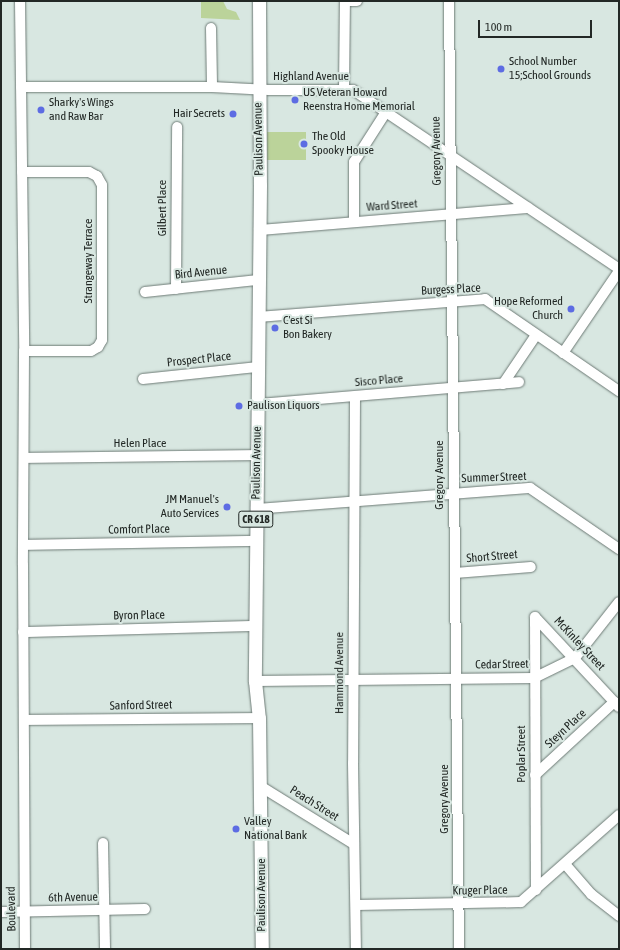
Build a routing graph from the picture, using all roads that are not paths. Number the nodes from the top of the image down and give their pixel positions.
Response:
1 (20, 1) edge
2 (259, 1) edge
3 (345, 1) edge
4 (357, 1) edge
5 (448, 1) edge
6 (210, 28) dead end
7 (212, 86) junction
8 (21, 87) junction
9 (258, 90) junction
10 (344, 90) junction
11 (386, 112) junction
12 (177, 128) dead end
13 (450, 154) junction
14 (22, 172) junction
15 (528, 208) junction
16 (451, 214) junction
17 (354, 222) junction
18 (259, 230) junction
19 (619, 270) edge
20 (258, 280) junction
21 (176, 289) junction
22 (145, 292) dead end
23 (452, 302) junction
24 (258, 317) junction
25 (536, 335) junction
26 (24, 351) junction
27 (563, 353) junction
28 (258, 367) junction
29 (143, 379) dead end
30 (519, 382) dead end
31 (503, 384) junction
32 (453, 388) junction
33 (619, 391) edge
34 (355, 396) junction
35 (258, 404) junction
36 (257, 455) junction
37 (24, 458) junction
38 (453, 493) junction
39 (354, 502) junction
40 (256, 509) junction
41 (256, 541) junction
42 (23, 545) junction
43 (619, 548) edge
44 (531, 567) dead end
45 (455, 573) junction
46 (619, 602) edge
47 (535, 617) joint
48 (255, 626) junction
49 (23, 632) junction
50 (575, 658) junction
51 (534, 678) junction
52 (456, 679) junction
53 (354, 680) junction
54 (255, 681) junction
55 (617, 704) edge
56 (259, 718) junction
57 (24, 720) junction
58 (534, 775) junction
59 (260, 786) junction
60 (619, 815) edge
61 (104, 843) dead end
62 (354, 844) junction
63 (565, 864) junction
64 (536, 890) junction
65 (458, 904) junction
66 (356, 905) junction
67 (145, 910) dead end
68 (104, 911) junction
69 (1, 912) edge
70 (25, 912) junction
71 (619, 916) edge
72 (25, 949) edge
73 (105, 949) edge
74 (262, 949) edge
75 (356, 949) edge
76 (459, 949) edge

1 - 8 street, Boulevard
2 - 9 main road, Paulison Avenue / CR 618
3 - 4 street
3 - 10 street
5 - 13 street, Gregory Avenue
6 - 7 street
7 - 8 street, Highland Avenue
7 - 9 street, Highland Avenue
8 - 14 street, Boulevard
9 - 10 street, Highland Avenue
9 - 18 main road, Paulison Avenue / CR 618
10 - 11 street, Highland Avenue
11 - 13 street, Highland Avenue
11 - 17 street
12 - 21 street, Gilbert Place
13 - 15 street, Highland Avenue
13 - 16 street, Gregory Avenue
14 - 26 street, Boulevard
14 - 26 street, Strangeway Terrace
15 - 16 street, Ward Street
15 - 19 street, Highland Avenue
16 - 17 street, Ward Street
16 - 23 street, Gregory Avenue
17 - 18 street, Ward Street
18 - 20 main road, Paulison Avenue / CR 618
19 - 27 street
20 - 21 street, Bird Avenue
20 - 24 main road, Paulison Avenue / CR 618
21 - 22 street, Bird Avenue
23 - 24 street, Burgess Place
23 - 25 street, Burgess Place
23 - 32 street, Gregory Avenue
24 - 28 main road, Paulison Avenue / CR 618
25 - 27 street, Burgess Place
25 - 31 street
26 - 37 street, Boulevard
27 - 33 street, Burgess Place
28 - 29 street, Prospect Place
28 - 35 main road, Paulison Avenue / CR 618
30 - 31 street, Sisco Place
31 - 32 street, Sisco Place
32 - 34 street, Sisco Place
32 - 38 street, Gregory Avenue
34 - 35 street, Sisco Place
34 - 39 street, Hammond Avenue
35 - 36 main road, Paulison Avenue / CR 618
36 - 37 street, Helen Place
36 - 40 main road, Paulison Avenue / CR 618
37 - 42 street, Boulevard
38 - 39 street, Summer Street
38 - 43 street, Summer Street
38 - 45 street, Gregory Avenue
39 - 40 street, Summer Street
39 - 53 street, Hammond Avenue
40 - 41 main road, Paulison Avenue / CR 618
41 - 42 street, Comfort Place
41 - 48 main road, Paulison Avenue / CR 618
42 - 49 street, Boulevard
44 - 45 street, Short Street
45 - 52 street, Gregory Avenue
46 - 50 street, Cedar Street
47 - 50 street, McKinley Street
47 - 51 street, Poplar Street
48 - 49 street, Byron Place
48 - 54 main road, Paulison Avenue / CR 618
49 - 57 street, Boulevard
50 - 51 street, Cedar Street
50 - 55 street, McKinley Street
51 - 52 street, Cedar Street
51 - 58 street, Poplar Street
52 - 53 street, Cedar Street
52 - 65 street, Gregory Avenue
53 - 54 street, Cedar Street
53 - 62 street, Hammond Avenue
54 - 56 main road, Paulison Avenue / CR 618
55 - 58 street, Steyn Place
56 - 57 street, Sanford Street
56 - 59 main road, Paulison Avenue / CR 618
57 - 70 street, Boulevard
58 - 64 street, Poplar Street
59 - 62 street, Peach Street
59 - 74 main road, Paulison Avenue / CR 618
60 - 63 street, Kruger Place
61 - 68 street
62 - 66 street, Hammond Avenue
63 - 64 street, Kruger Place
63 - 71 street
64 - 65 street, Kruger Place
65 - 66 street, Kruger Place
65 - 76 street, Gregory Avenue
66 - 75 street, Hammond Avenue
67 - 68 street, 6th Avenue
68 - 70 street, 6th Avenue
68 - 73 street
69 - 70 street, 6th Avenue
70 - 72 street, Boulevard

